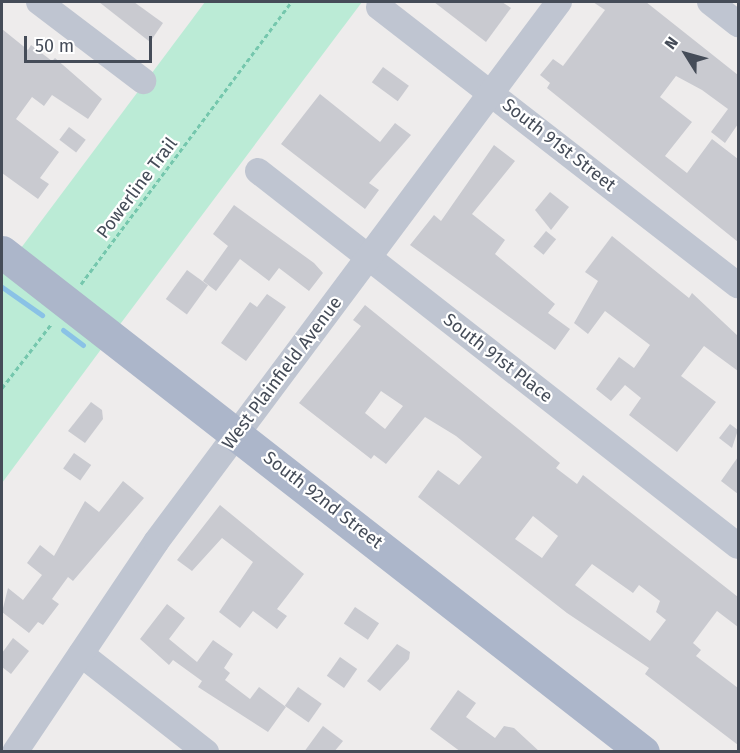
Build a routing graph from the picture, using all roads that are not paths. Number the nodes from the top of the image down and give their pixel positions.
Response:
1 (39, 2) edge
2 (559, 2) edge
3 (710, 2) edge
4 (379, 7) dead end
5 (738, 24) edge
6 (143, 81) dead end
7 (490, 92) junction
8 (258, 171) dead end
9 (2, 252) edge
10 (368, 256) junction
11 (738, 285) edge
12 (237, 433) junction
13 (738, 546) edge
14 (81, 654) junction
15 (15, 752) edge
16 (206, 752) edge
17 (643, 752) edge

1 - 6 street
2 - 7 street, West Plainfield Avenue
3 - 5 street
4 - 7 street, South 91st Street
7 - 10 street, West Plainfield Avenue
7 - 11 street, South 91st Street
8 - 10 street, South 91st Place
9 - 12 main road, South 92nd Street
10 - 12 street, West Plainfield Avenue
10 - 13 street, South 91st Place
12 - 14 street, West Plainfield Avenue
12 - 17 main road, South 92nd Street
14 - 15 street, West Plainfield Avenue
14 - 16 street

